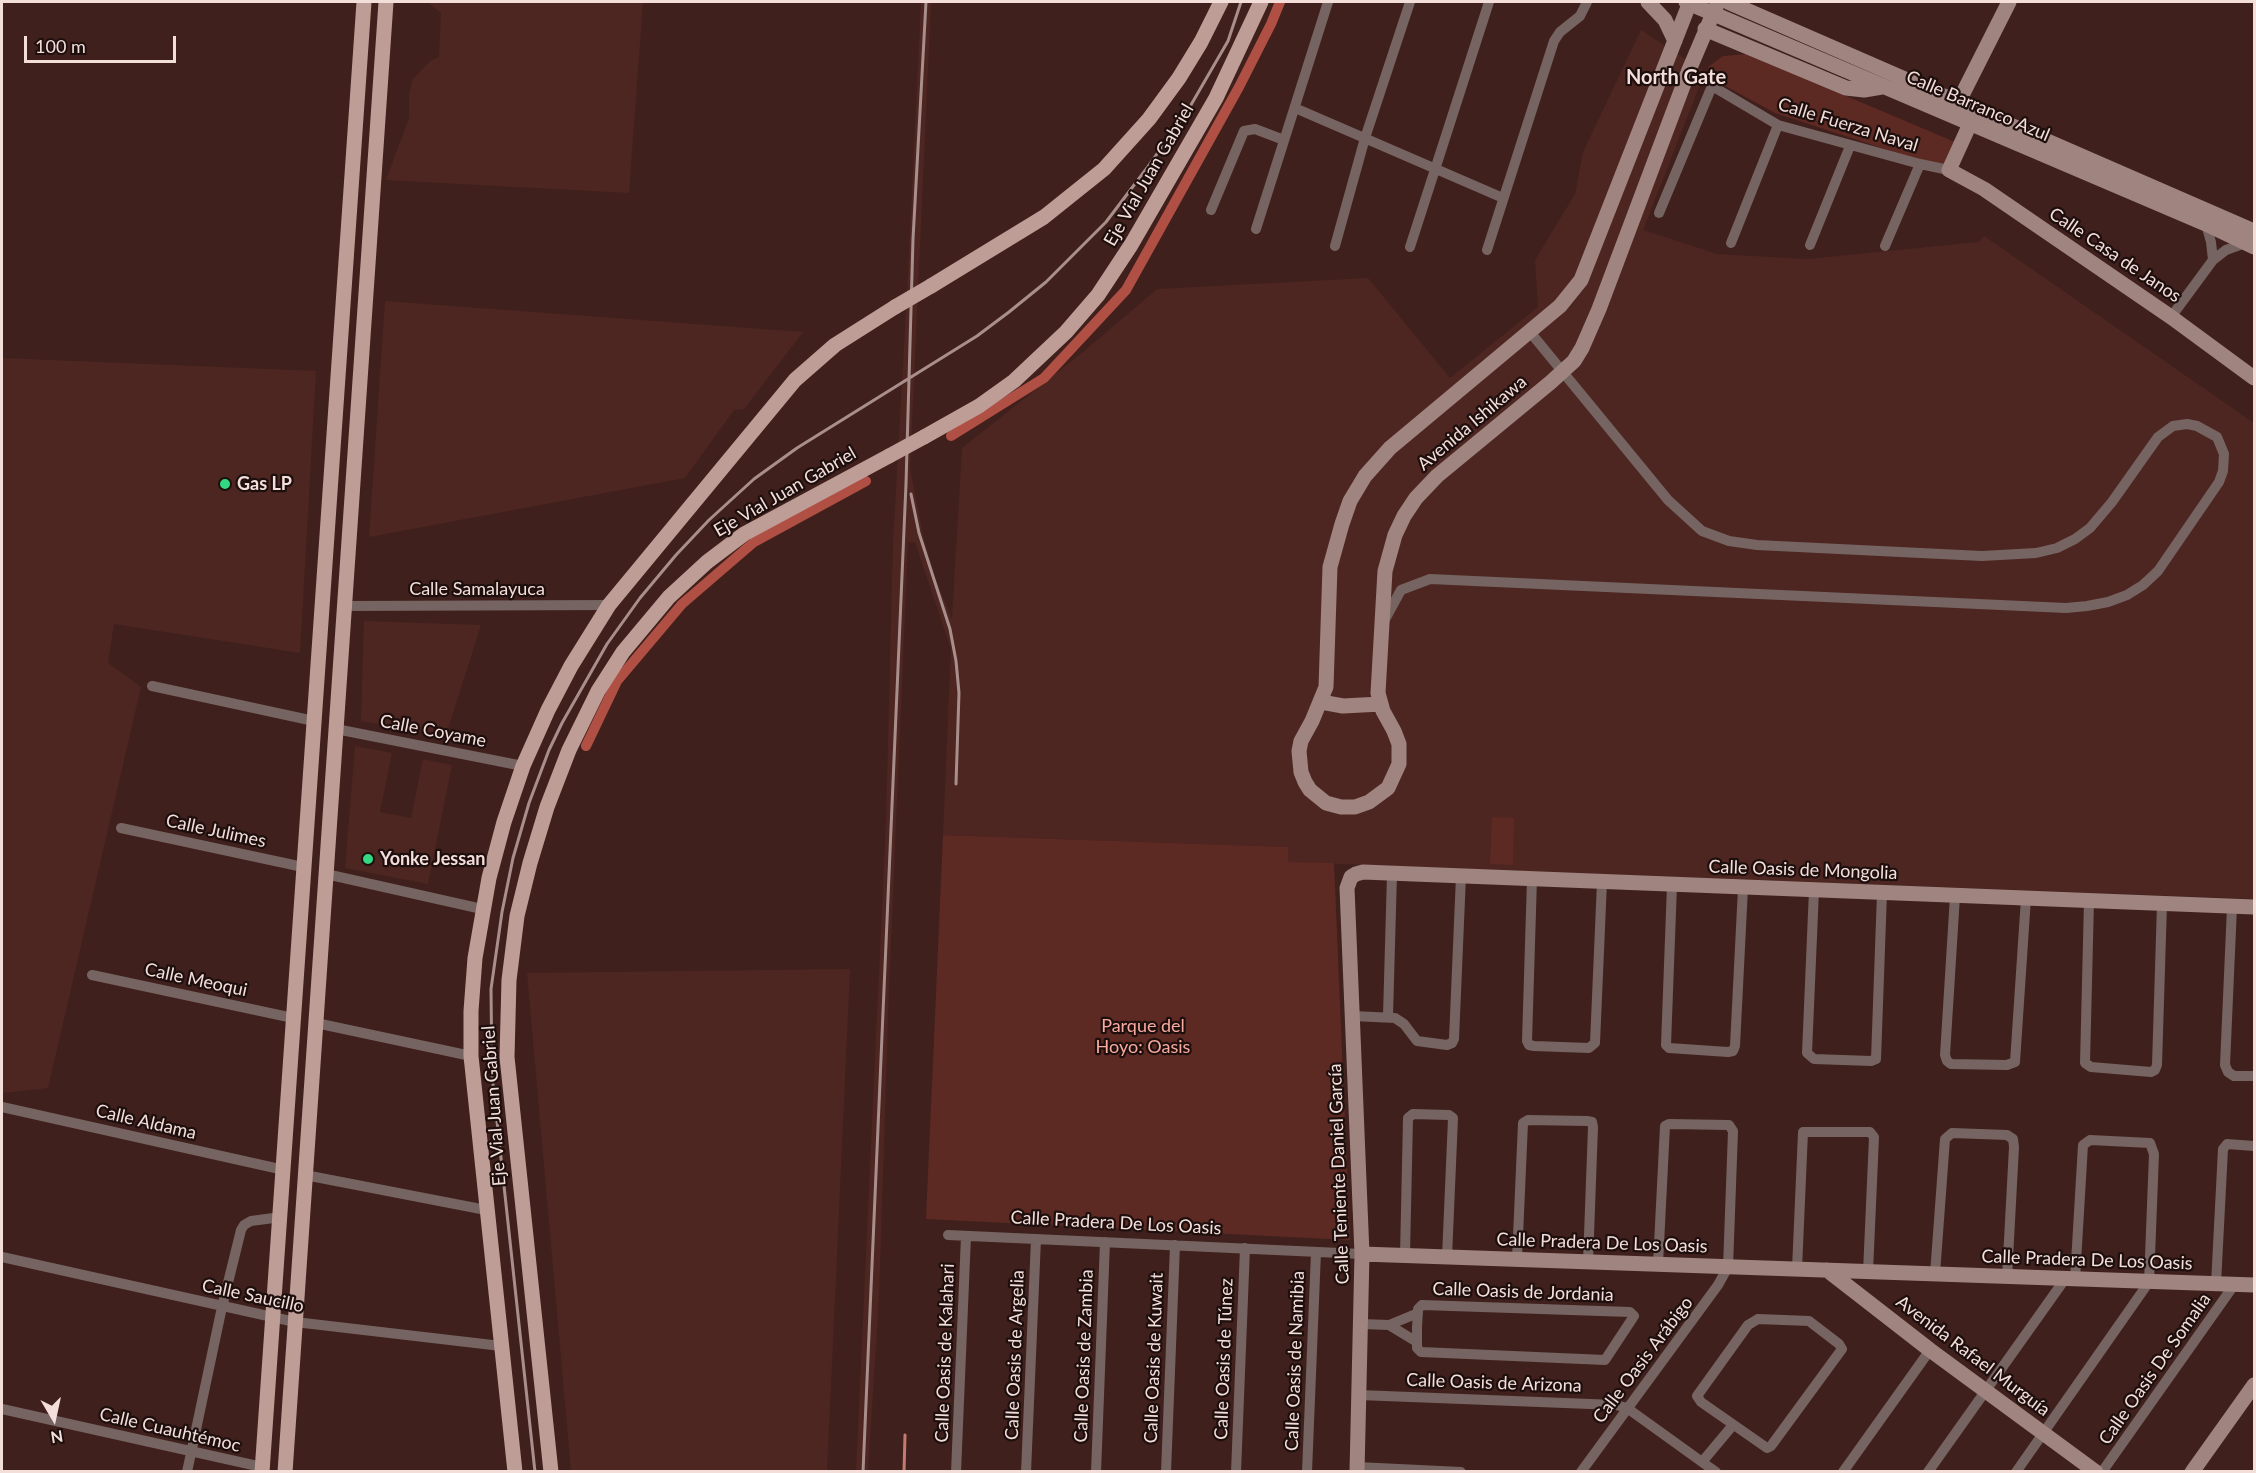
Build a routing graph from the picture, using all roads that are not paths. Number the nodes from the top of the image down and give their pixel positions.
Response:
1 (364, 2) edge
2 (386, 2) edge
3 (1221, 2) edge
4 (1261, 2) edge
5 (1328, 2) edge
6 (1410, 2) edge
7 (1489, 2) edge
8 (1587, 2) edge
9 (1648, 2) edge
10 (1688, 2) edge
11 (1728, 2) edge
12 (2009, 2) edge
13 (1715, 7) edge
14 (1706, 29) junction
15 (1675, 41) junction
16 (1885, 87) junction
17 (1959, 101) junction
18 (1294, 108) junction
19 (1952, 116) junction
20 (1973, 116) junction
21 (1778, 124) junction
22 (1365, 138) junction
23 (1284, 140) junction
24 (1850, 146) junction
25 (1920, 164) junction
26 (1435, 168) junction
27 (1949, 170) junction
28 (1503, 198) junction
29 (1211, 210) dead end
30 (1659, 213) dead end
31 (2208, 218) junction
32 (1256, 229) dead end
33 (2253, 238) edge
34 (1731, 243) dead end
35 (1810, 245) dead end
36 (1335, 246) dead end
37 (1886, 246) dead end
38 (1410, 247) dead end
39 (1487, 250) dead end
40 (2213, 260) junction
41 (2171, 317) junction
42 (1530, 332) junction
43 (1563, 372) junction
44 (2254, 376) edge
45 (331, 493) junction
46 (352, 494) junction
47 (609, 605) junction
48 (344, 606) junction
49 (1381, 627) junction
50 (152, 686) dead end
51 (1321, 702) junction
52 (1381, 704) junction
53 (314, 720) junction
54 (336, 729) junction
55 (523, 766) junction
56 (121, 828) dead end
57 (303, 867) junction
58 (326, 874) junction
59 (1392, 874) junction
60 (1461, 876) junction
61 (1351, 877) joint
62 (1532, 879) junction
63 (1602, 882) junction
64 (1672, 885) junction
65 (1743, 888) junction
66 (1814, 890) junction
67 (1882, 893) junction
68 (1955, 896) junction
69 (2026, 898) junction
70 (2089, 901) junction
71 (2162, 904) junction
72 (2232, 906) junction
73 (2254, 908) edge
74 (482, 909) junction
75 (92, 975) dead end
76 (1353, 1016) junction
77 (1388, 1016) junction
78 (293, 1018) junction
79 (316, 1023) junction
80 (471, 1056) junction
81 (2254, 1076) edge
82 (2, 1107) edge
83 (2254, 1146) edge
84 (284, 1170) junction
85 (305, 1175) junction
86 (486, 1210) junction
87 (281, 1217) junction
88 (948, 1235) dead end
89 (966, 1236) junction
90 (1036, 1239) junction
91 (1105, 1242) junction
92 (1175, 1245) junction
93 (1245, 1248) junction
94 (1316, 1252) junction
95 (1362, 1254) junction
96 (1405, 1255) junction
97 (2, 1257) edge
98 (1448, 1257) junction
99 (1517, 1259) junction
100 (1588, 1262) junction
101 (1658, 1264) junction
102 (1728, 1267) junction
103 (1797, 1269) junction
104 (1827, 1270) junction
105 (1868, 1272) junction
106 (1935, 1274) junction
107 (2007, 1277) junction
108 (2070, 1279) junction
109 (2149, 1282) junction
110 (2216, 1284) junction
111 (2234, 1285) junction
112 (2254, 1286) edge
113 (222, 1307) junction
114 (1418, 1312) junction
115 (272, 1318) junction
116 (295, 1322) junction
117 (1362, 1324) junction
118 (1389, 1325) junction
119 (1417, 1342) junction
120 (501, 1346) junction
121 (1930, 1350) junction
122 (2254, 1385) edge
123 (1986, 1391) junction
124 (1359, 1395) junction
125 (1627, 1408) junction
126 (2, 1410) edge
127 (1732, 1425) junction
128 (2044, 1433) junction
129 (191, 1452) junction
130 (1702, 1462) junction
131 (262, 1469) edge
132 (1357, 1469) edge
133 (187, 1472) edge
134 (285, 1472) edge
135 (515, 1472) edge
136 (551, 1472) edge
137 (956, 1472) edge
138 (1026, 1472) edge
139 (1096, 1472) edge
140 (1166, 1472) edge
141 (1236, 1472) edge
142 (1307, 1472) edge
143 (1461, 1472) edge
144 (1581, 1472) edge
145 (1716, 1472) edge
146 (1843, 1472) edge
147 (1928, 1472) edge
148 (2016, 1472) edge
149 (2096, 1472) edge
150 (2102, 1472) edge
151 (2192, 1472) edge

1 - 45 main road
2 - 46 main road
3 - 47 main road, Eje Vial Juan Gabriel, bridge
4 - 136 main road, Eje Vial Juan Gabriel, bridge
5 - 18 street
6 - 22 street
7 - 26 street
8 - 28 street
9 - 15 street
10 - 13 street, Calle Barranco Azul
10 - 15 street, Avenida Ishikawa
11 - 17 street, Calle Barranco Azul
12 - 17 street
13 - 14 street, Avenida Ishikawa
13 - 16 street, Calle Barranco Azul
14 - 16 street
14 - 43 street, Avenida Ishikawa
15 - 42 street, Avenida Ishikawa
16 - 19 street, Calle Barranco Azul
17 - 19 street
17 - 20 street, Calle Barranco Azul
18 - 22 street
18 - 23 street
19 - 20 street, Calle Barranco Azul
20 - 27 street
20 - 31 street, Calle Barranco Azul
21 - 24 street, Calle Fuerza Naval
21 - 30 street, Calle Fuerza Naval
21 - 34 street
22 - 26 street
22 - 36 street
23 - 29 street
23 - 32 street
24 - 25 street, Calle Fuerza Naval
24 - 35 street
25 - 27 street, Calle Fuerza Naval
25 - 37 street
26 - 28 street
26 - 38 street
27 - 41 street, Calle Casa de Janos
28 - 39 street
31 - 33 street, Calle Barranco Azul
31 - 40 street
33 - 40 street
40 - 41 street
41 - 44 street, Calle Casa de Janos
42 - 43 street
42 - 51 street, Avenida Ishikawa
43 - 49 street, Avenida Ishikawa
43 - 49 street
45 - 46 main road
45 - 53 main road
46 - 48 main road
47 - 48 street, Calle Samalayuca
47 - 55 main road, Eje Vial Juan Gabriel
48 - 54 main road
49 - 52 street, Avenida Ishikawa
50 - 53 street
51 - 52 street
51 - 52 street, Avenida Ishikawa
53 - 57 main road
54 - 55 street, Calle Coyame
54 - 58 main road
55 - 74 main road, Eje Vial Juan Gabriel
56 - 57 street, Calle Julimes
57 - 78 main road
58 - 74 street
58 - 79 main road
59 - 60 street, Calle Oasis de Mongolia
59 - 61 street, Calle Oasis de Mongolia
59 - 77 street
60 - 62 street, Calle Oasis de Mongolia
60 - 77 street
61 - 76 street, Calle Teniente Daniel García
62 - 63 street, Calle Oasis de Mongolia
62 - 63 street
63 - 64 street, Calle Oasis de Mongolia
64 - 65 street, Calle Oasis de Mongolia
64 - 65 street
65 - 66 street, Calle Oasis de Mongolia
66 - 67 street, Calle Oasis de Mongolia
66 - 67 street
67 - 68 street, Calle Oasis de Mongolia
68 - 69 street, Calle Oasis de Mongolia
68 - 69 street
69 - 70 street, Calle Oasis de Mongolia
70 - 71 street, Calle Oasis de Mongolia
70 - 71 street
71 - 72 street, Calle Oasis de Mongolia
72 - 73 street, Calle Oasis de Mongolia
72 - 81 street
74 - 80 main road, Eje Vial Juan Gabriel
75 - 78 street, Calle Meoqui
76 - 77 street
76 - 95 street, Calle Teniente Daniel García
78 - 84 main road
79 - 80 street
79 - 85 main road
80 - 86 main road, Eje Vial Juan Gabriel
82 - 84 street, Calle Aldama
83 - 110 street
84 - 87 main road
85 - 86 street
85 - 116 main road
86 - 120 main road, Eje Vial Juan Gabriel
87 - 113 street
87 - 115 main road
88 - 89 street, Calle Pradera De Los Oasis
89 - 90 street, Calle Pradera De Los Oasis
89 - 137 street, Calle Oasis de Kalahari
90 - 91 street, Calle Pradera De Los Oasis
90 - 138 street, Calle Oasis de Argelia
91 - 92 street, Calle Pradera De Los Oasis
91 - 139 street, Calle Oasis de Zambia
92 - 93 street, Calle Pradera De Los Oasis
92 - 140 street, Calle Oasis de Kuwait
93 - 94 street, Calle Pradera De Los Oasis
93 - 141 street, Calle Oasis de Túnez
94 - 95 street, Calle Pradera De Los Oasis
94 - 142 street, Calle Oasis de Namibia
95 - 96 street, Calle Pradera De Los Oasis
95 - 117 street, Calle Teniente Daniel García
96 - 98 street, Calle Pradera De Los Oasis
96 - 98 street
97 - 113 street, Calle Saucillo
98 - 99 street, Calle Pradera De Los Oasis
99 - 100 street, Calle Pradera De Los Oasis
99 - 100 street
100 - 101 street, Calle Pradera De Los Oasis
101 - 102 street, Calle Pradera De Los Oasis
101 - 102 street
102 - 103 street, Calle Pradera De Los Oasis
102 - 125 street, Calle Oasis Arábigo
103 - 104 street, Calle Pradera De Los Oasis
103 - 105 street
104 - 105 street, Calle Pradera De Los Oasis
104 - 121 street, Avenida Rafael Murguía
105 - 106 street, Calle Pradera De Los Oasis
106 - 107 street, Calle Pradera De Los Oasis
106 - 107 street
107 - 108 street, Calle Pradera De Los Oasis
108 - 109 street, Calle Pradera De Los Oasis
108 - 109 street
108 - 123 street
109 - 110 street, Calle Pradera De Los Oasis
109 - 128 street
110 - 111 street, Calle Pradera De Los Oasis
111 - 112 street, Calle Pradera De Los Oasis
111 - 150 street, Calle Oasis De Somalia
113 - 115 street, Calle Saucillo
113 - 129 street
114 - 118 street, Calle Oasis de Jordania
114 - 119 street, Calle Oasis de Jordania
114 - 119 street, Calle Oasis de Jordania
115 - 116 street, Calle Saucillo
115 - 131 main road
116 - 120 street, Calle Saucillo
116 - 134 main road
117 - 118 street, Calle Oasis de Jordania
117 - 124 street, Calle Teniente Daniel García
118 - 119 street, Calle Oasis de Jordania
120 - 135 main road, Eje Vial Juan Gabriel
121 - 123 street, Avenida Rafael Murguía
121 - 146 street
122 - 151 street
123 - 128 street, Avenida Rafael Murguía
123 - 147 street
124 - 125 street, Calle Oasis de Arizona
124 - 132 street, Calle Teniente Daniel García
125 - 130 street
125 - 144 street, Calle Oasis Arábigo
126 - 129 street, Calle Cuauhtémoc
127 - 127 street
127 - 130 street
128 - 148 street
128 - 149 street, Avenida Rafael Murguía
129 - 131 street, Calle Cuauhtémoc
129 - 133 street
130 - 145 street
132 - 143 street

